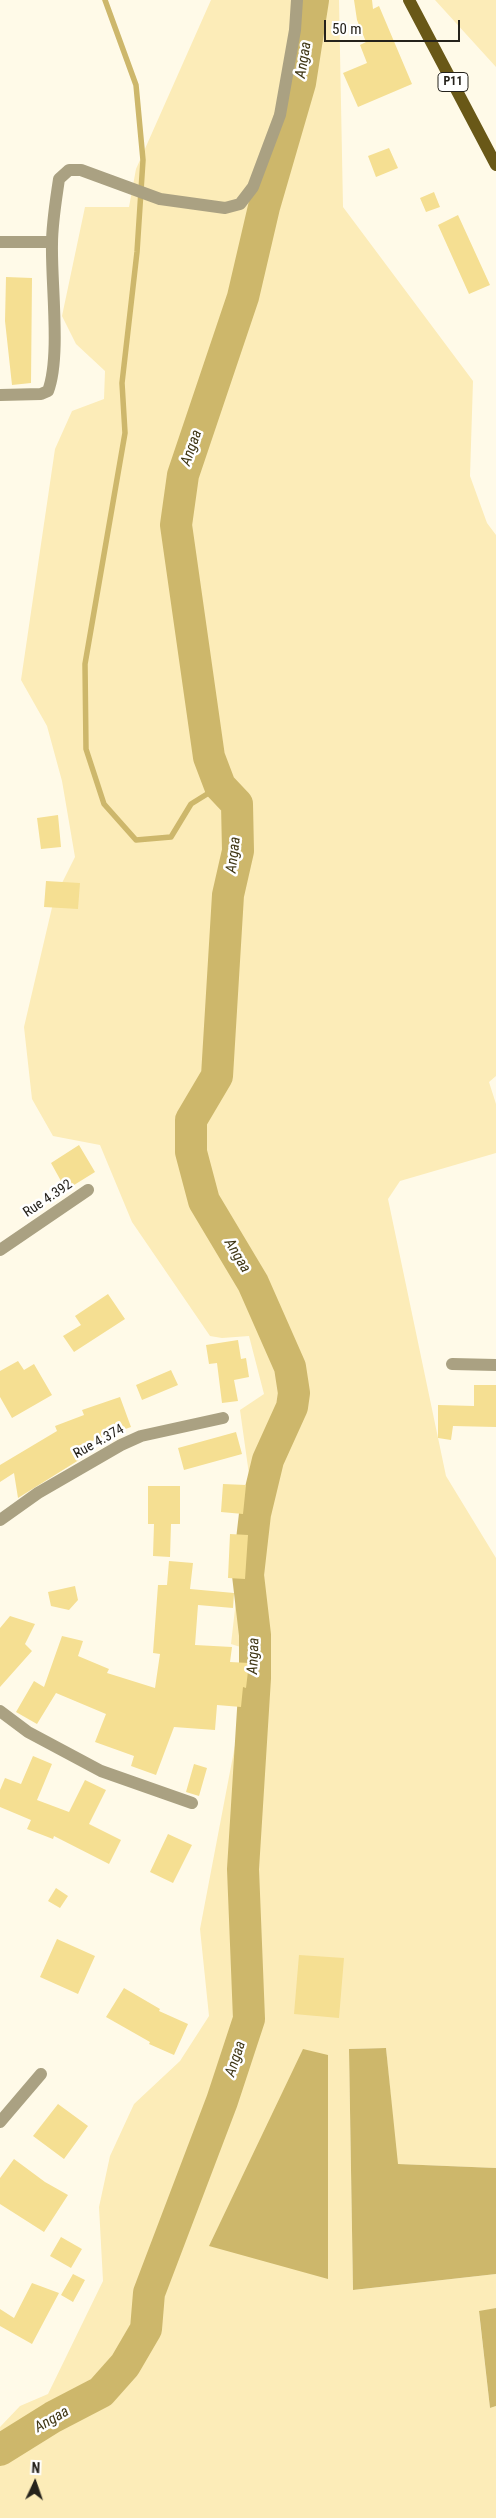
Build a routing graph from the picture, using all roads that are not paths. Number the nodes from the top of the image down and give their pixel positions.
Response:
1 (297, 0) edge
2 (409, 0) edge
3 (496, 165) edge
4 (0, 242) edge
5 (52, 242) junction
6 (0, 395) edge
7 (88, 1190) dead end
8 (0, 1250) edge
9 (452, 1364) dead end
10 (496, 1364) edge
11 (223, 1418) dead end
12 (0, 1520) edge
13 (0, 1710) edge
14 (192, 1803) dead end
15 (41, 2074) dead end
16 (0, 2122) edge

1 - 5 street
2 - 3 main road, P11
4 - 5 street
5 - 6 street
7 - 8 street, Rue 4.392
9 - 10 street
11 - 12 street, Rue 4.374
13 - 14 street
15 - 16 street

